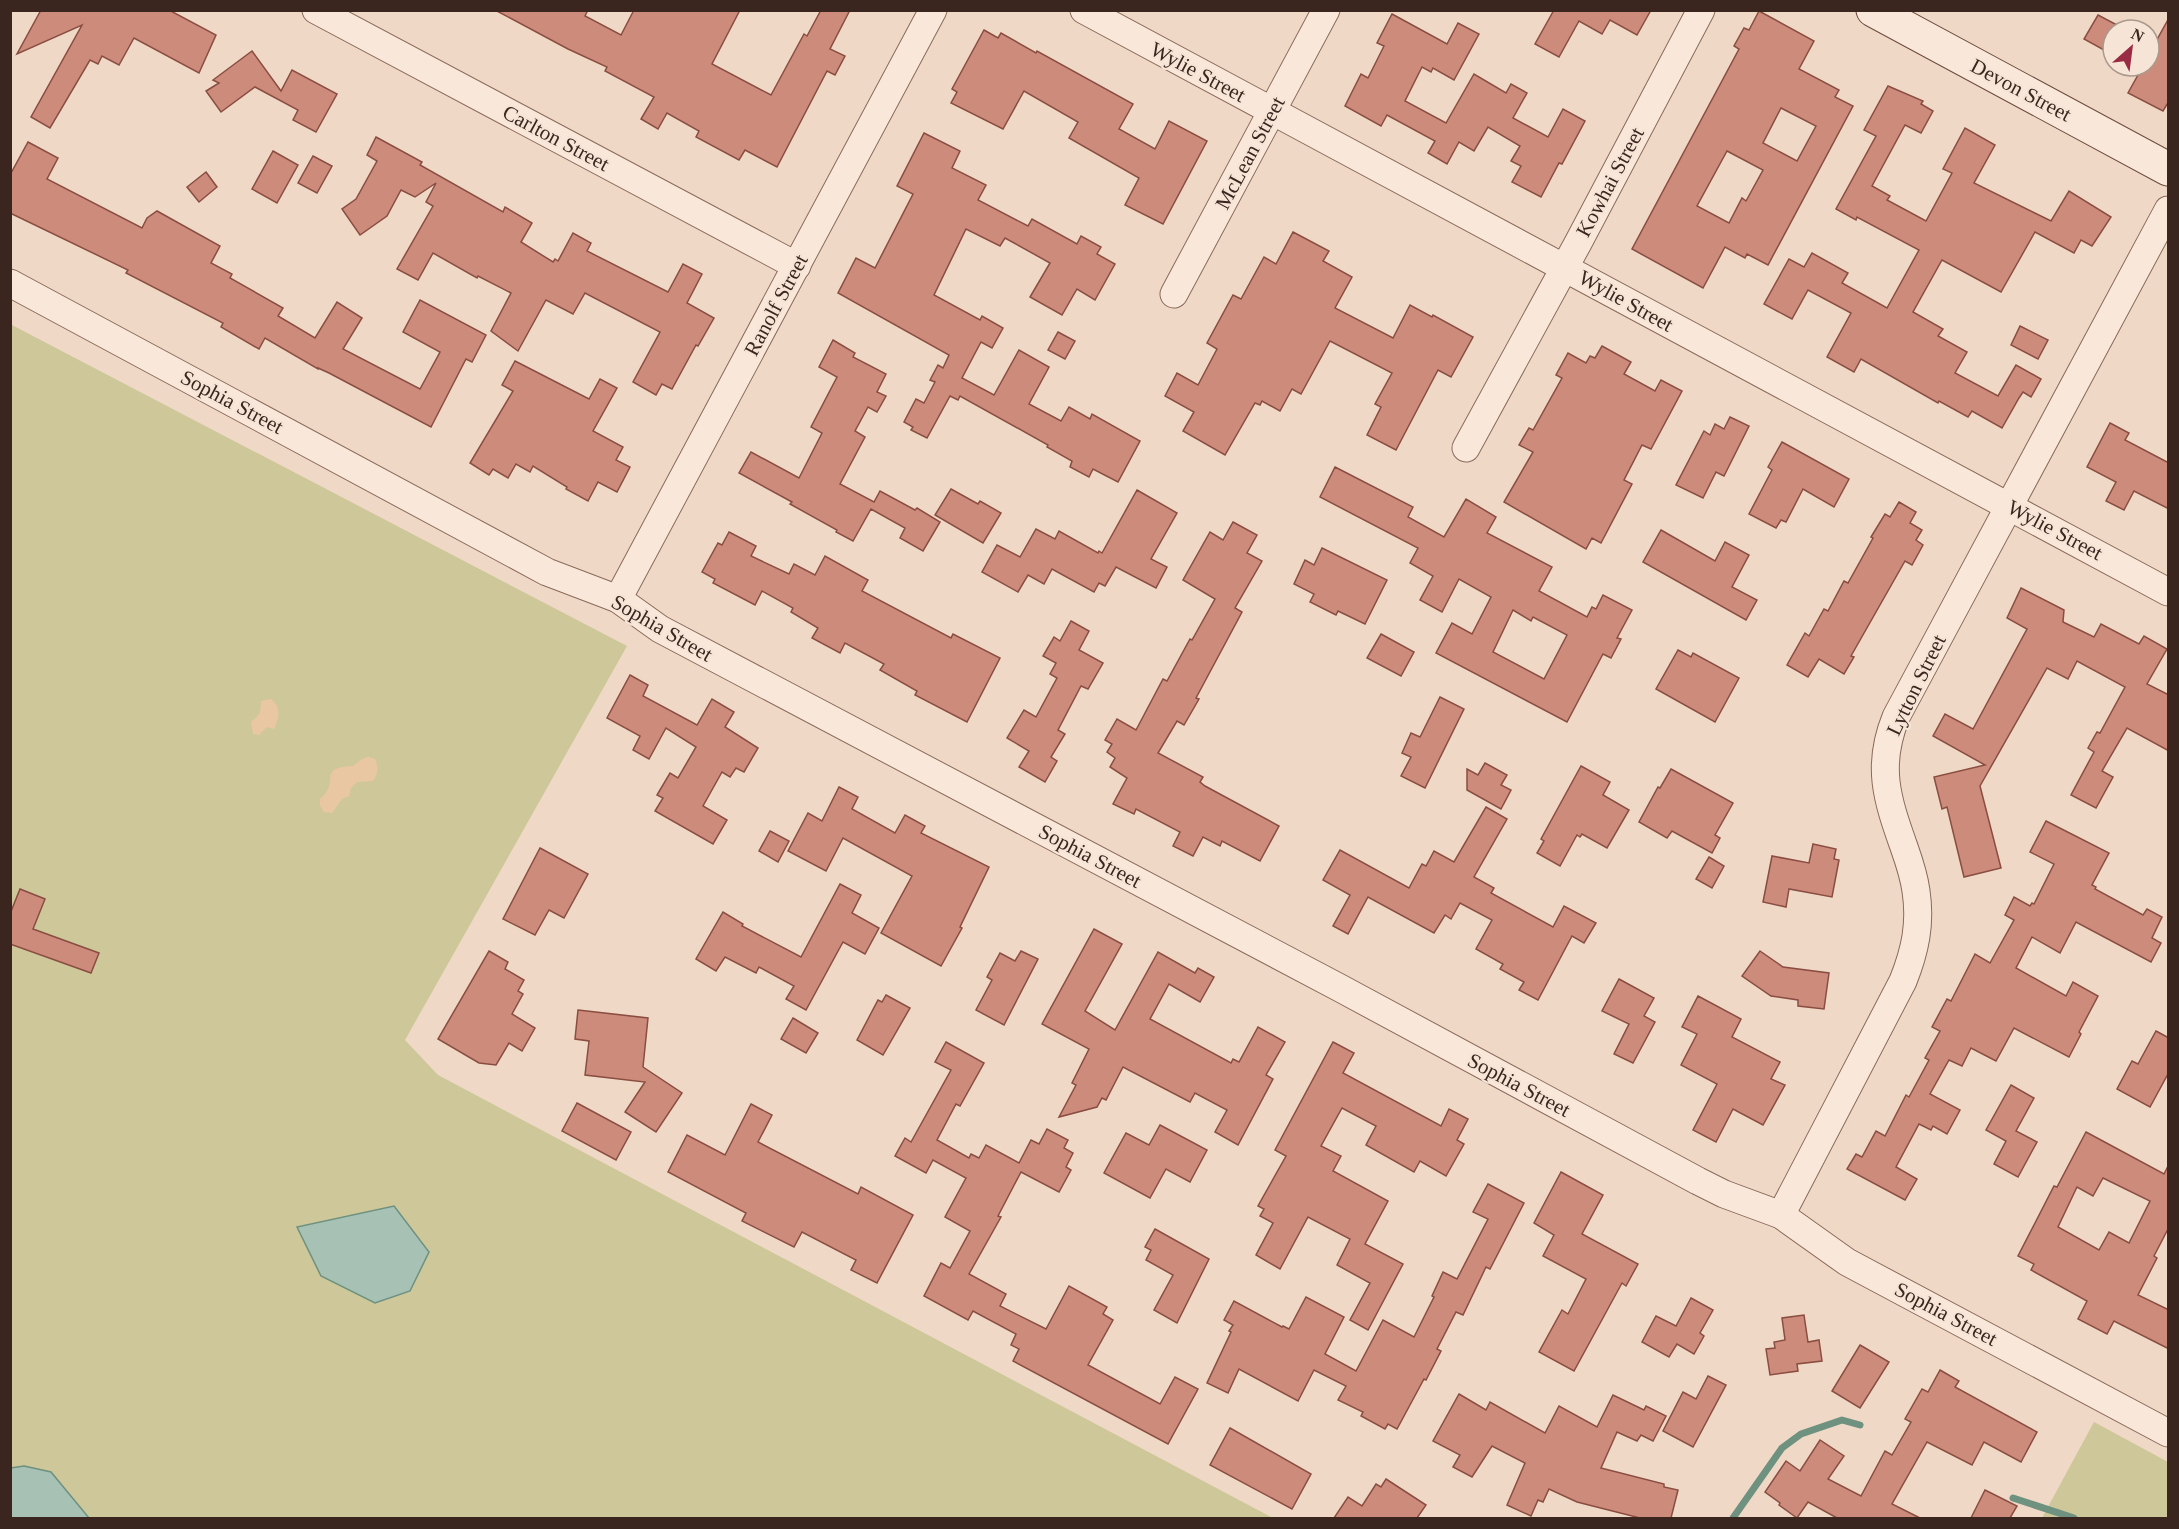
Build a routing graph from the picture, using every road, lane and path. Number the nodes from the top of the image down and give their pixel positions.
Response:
1 (316, 10) edge
2 (933, 10) edge
3 (1084, 10) edge
4 (1326, 10) edge
5 (1701, 10) edge
6 (1873, 10) edge
7 (1272, 112) junction
8 (2169, 169) edge
9 (2169, 210) edge
10 (797, 266) junction
11 (1564, 267) junction
12 (10, 283) edge
13 (1174, 294) dead end
14 (1466, 448) dead end
15 (2008, 506) junction
16 (2169, 592) edge
17 (618, 599) junction
18 (1781, 1215) junction
19 (2169, 1433) edge

1 - 10 street, Carlton Street
2 - 10 street, Ranolf Street
3 - 7 street, Wylie Street
4 - 7 street, McLean Street
5 - 11 street, Kowhai Street
6 - 8 main road, Devon Street
7 - 11 street, Wylie Street
7 - 13 street, McLean Street
9 - 15 street, Lytton Street
10 - 17 street, Ranolf Street
11 - 14 street, Kowhai Street
11 - 15 street, Wylie Street
12 - 17 street, Sophia Street
15 - 16 street, Wylie Street
15 - 18 street, Lytton Street
17 - 18 street, Sophia Street
18 - 19 street, Sophia Street

